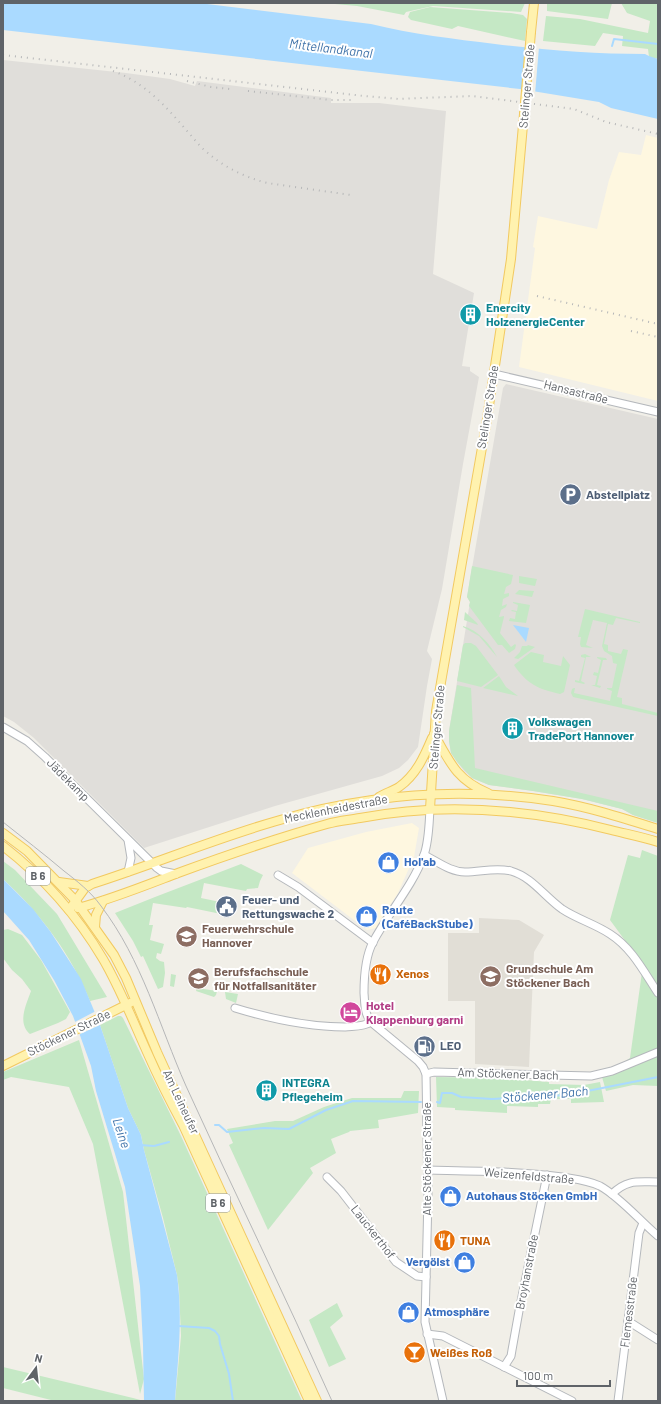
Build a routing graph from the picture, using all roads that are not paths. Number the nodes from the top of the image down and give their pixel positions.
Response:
1 (534, 3) edge
2 (494, 374) junction
3 (658, 412) edge
4 (3, 727) edge
5 (434, 734) junction
6 (431, 794) junction
7 (492, 795) junction
8 (374, 799) junction
9 (430, 809) junction
10 (658, 829) edge
11 (3, 833) edge
12 (128, 840) junction
13 (658, 842) edge
14 (3, 846) edge
15 (424, 855) junction
16 (152, 863) junction
17 (128, 872) junction
18 (176, 874) junction
19 (278, 875) dead end
20 (59, 882) junction
21 (88, 886) junction
22 (75, 900) junction
23 (103, 901) junction
24 (81, 907) junction
25 (69, 910) junction
26 (95, 927) junction
27 (373, 943) junction
28 (658, 992) edge
29 (136, 1001) junction
30 (126, 1005) junction
31 (235, 1008) dead end
32 (371, 1022) junction
33 (658, 1052) edge
34 (3, 1066) edge
35 (426, 1074) junction
36 (428, 1170) junction
37 (547, 1175) junction
38 (327, 1177) dead end
39 (658, 1182) edge
40 (612, 1194) junction
41 (643, 1223) junction
42 (658, 1236) edge
43 (426, 1277) junction
44 (628, 1321) junction
45 (427, 1334) junction
46 (658, 1340) edge
47 (504, 1367) junction
48 (566, 1400) edge
49 (309, 1401) edge
50 (317, 1401) edge
51 (443, 1401) edge
52 (618, 1401) edge

1 - 2 main road, Stelinger Straße, bridge
2 - 3 street, Hansastraße
2 - 5 main road, Stelinger Straße
4 - 12 street, Jädekamp
5 - 6 main road, Stelinger Straße
5 - 7 main road
5 - 8 main road
6 - 7 main road, Mecklenheidestraße
6 - 8 main road, Mecklenheidestraße
6 - 9 main road, Stelinger Straße
7 - 10 main road, Mecklenheidestraße
8 - 16 main road, Mecklenheidestraße
9 - 13 main road, Mecklenheidestraße
9 - 15 street
9 - 18 main road, Mecklenheidestraße
11 - 20 main road, Am Leineufer / B 6
12 - 16 street, Jädekamp
12 - 17 street
14 - 25 main road, Am Leineufer / B 6
15 - 27 street
15 - 28 street
16 - 17 main road, Mecklenheidestraße
16 - 18 street, Jädekamp
17 - 21 main road, Mecklenheidestraße
18 - 23 main road, Mecklenheidestraße
19 - 27 street
20 - 21 main road
20 - 22 main road, Am Leineufer / B 6
21 - 22 main road, Mecklenheidestraße
22 - 24 main road, Am Leineufer / B 6
22 - 25 main road, Mecklenheidestraße
23 - 24 main road, Mecklenheidestraße
23 - 26 main road
24 - 25 main road, Mecklenheidestraße
24 - 26 main road, Am Leineufer / B 6
25 - 30 main road, Am Leineufer / B 6
26 - 29 main road, Am Leineufer / B 6
27 - 32 street
29 - 30 main road, Stöckener Straße
29 - 50 main road, Am Leineufer / B 6
30 - 34 main road, Stöckener Straße
30 - 49 main road, Am Leineufer / B 6
31 - 32 street
32 - 35 street
33 - 35 street, Am Stöckener Bach
35 - 36 street, Alte Stöckener Straße
36 - 37 street, Weizenfeldstraße
36 - 43 street, Alte Stöckener Straße
37 - 40 street, Weizenfeldstraße
37 - 47 street, Broyhanstraße
38 - 43 street, Lauckerthof
39 - 40 street
40 - 41 street, Weizenfeldstraße
41 - 42 street, Weizenfeldstraße
41 - 44 street, Flemesstraße
43 - 45 street, Alte Stöckener Straße
44 - 46 street
44 - 52 street, Flemesstraße
45 - 47 street
45 - 51 street, Alte Stöckener Straße
47 - 48 street

